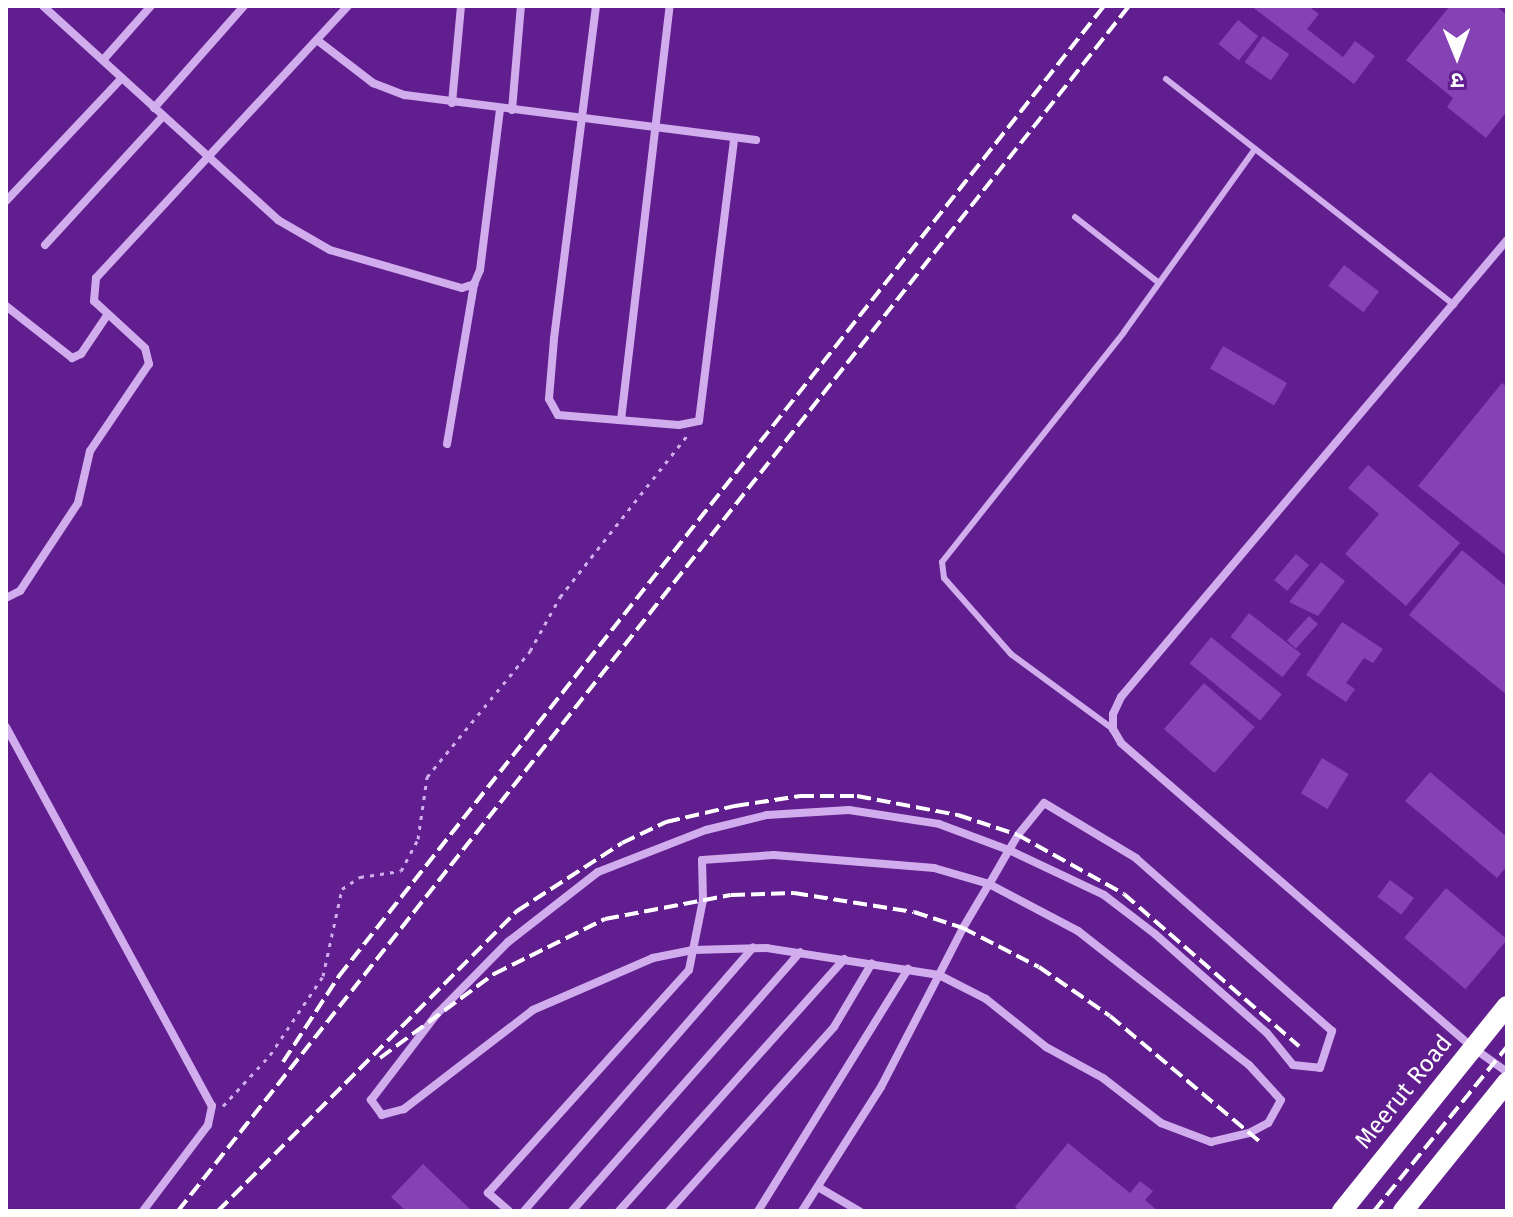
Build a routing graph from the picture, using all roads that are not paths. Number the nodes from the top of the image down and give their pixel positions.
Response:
1 (43, 6) edge
2 (151, 6) edge
3 (244, 6) edge
4 (348, 6) edge
5 (461, 6) edge
6 (521, 6) edge
7 (596, 6) edge
8 (670, 6) edge
9 (317, 40) junction
10 (103, 60) junction
11 (122, 78) junction
12 (1166, 79) dead end
13 (452, 103) junction
14 (154, 108) junction
15 (500, 109) junction
16 (512, 110) junction
17 (163, 116) junction
18 (582, 117) junction
19 (658, 126) junction
20 (734, 138) junction
21 (756, 140) dead end
22 (1255, 149) junction
23 (209, 158) junction
24 (6, 201) edge
25 (1075, 217) dead end
26 (1507, 240) edge
27 (45, 245) dead end
28 (1158, 282) junction
29 (474, 284) junction
30 (1454, 305) junction
31 (6, 306) edge
32 (108, 314) junction
33 (621, 420) junction
34 (447, 444) dead end
35 (6, 598) edge
36 (6, 727) edge
37 (1113, 729) junction
38 (1009, 850) junction
39 (989, 884) junction
40 (753, 948) junction
41 (693, 950) junction
42 (800, 952) junction
43 (844, 959) junction
44 (872, 963) junction
45 (908, 969) junction
46 (939, 975) junction
47 (1507, 1006) edge
48 (1472, 1047) junction
49 (1507, 1072) edge
50 (1507, 1082) edge
51 (818, 1187) junction
52 (143, 1211) edge
53 (509, 1211) edge
54 (524, 1211) edge
55 (572, 1211) edge
56 (619, 1211) edge
57 (669, 1211) edge
58 (758, 1211) edge
59 (802, 1211) edge
60 (859, 1211) edge
61 (1342, 1211) edge
62 (1403, 1211) edge

1 - 10 street
2 - 10 street
3 - 14 street
4 - 9 street
5 - 13 street
6 - 16 street
7 - 18 street
8 - 19 street
9 - 13 street
9 - 23 street
10 - 11 street
11 - 14 street
11 - 24 street
12 - 22 lane
13 - 15 street
14 - 17 street
15 - 16 street
15 - 29 street
16 - 18 street
17 - 23 street
17 - 27 street
18 - 19 street
18 - 33 street
19 - 20 street
19 - 33 street
20 - 21 street
20 - 33 street
22 - 28 lane
22 - 30 lane
23 - 29 street
23 - 32 street
25 - 28 lane
26 - 30 street
28 - 37 lane
29 - 34 street
30 - 37 street
31 - 32 street
32 - 35 street
36 - 52 street
37 - 48 street
38 - 38 street
38 - 39 street
38 - 41 street
39 - 41 street
39 - 46 street
39 - 46 street
40 - 41 street
40 - 42 street
40 - 54 street
41 - 53 street
42 - 43 street
42 - 55 street
43 - 44 street
43 - 56 street
44 - 45 street
44 - 57 street
45 - 46 street
45 - 58 street
46 - 51 street
47 - 48 highway, Meerut Road
48 - 49 street
48 - 61 highway, Meerut Road
50 - 62 highway
51 - 59 street
51 - 60 street

